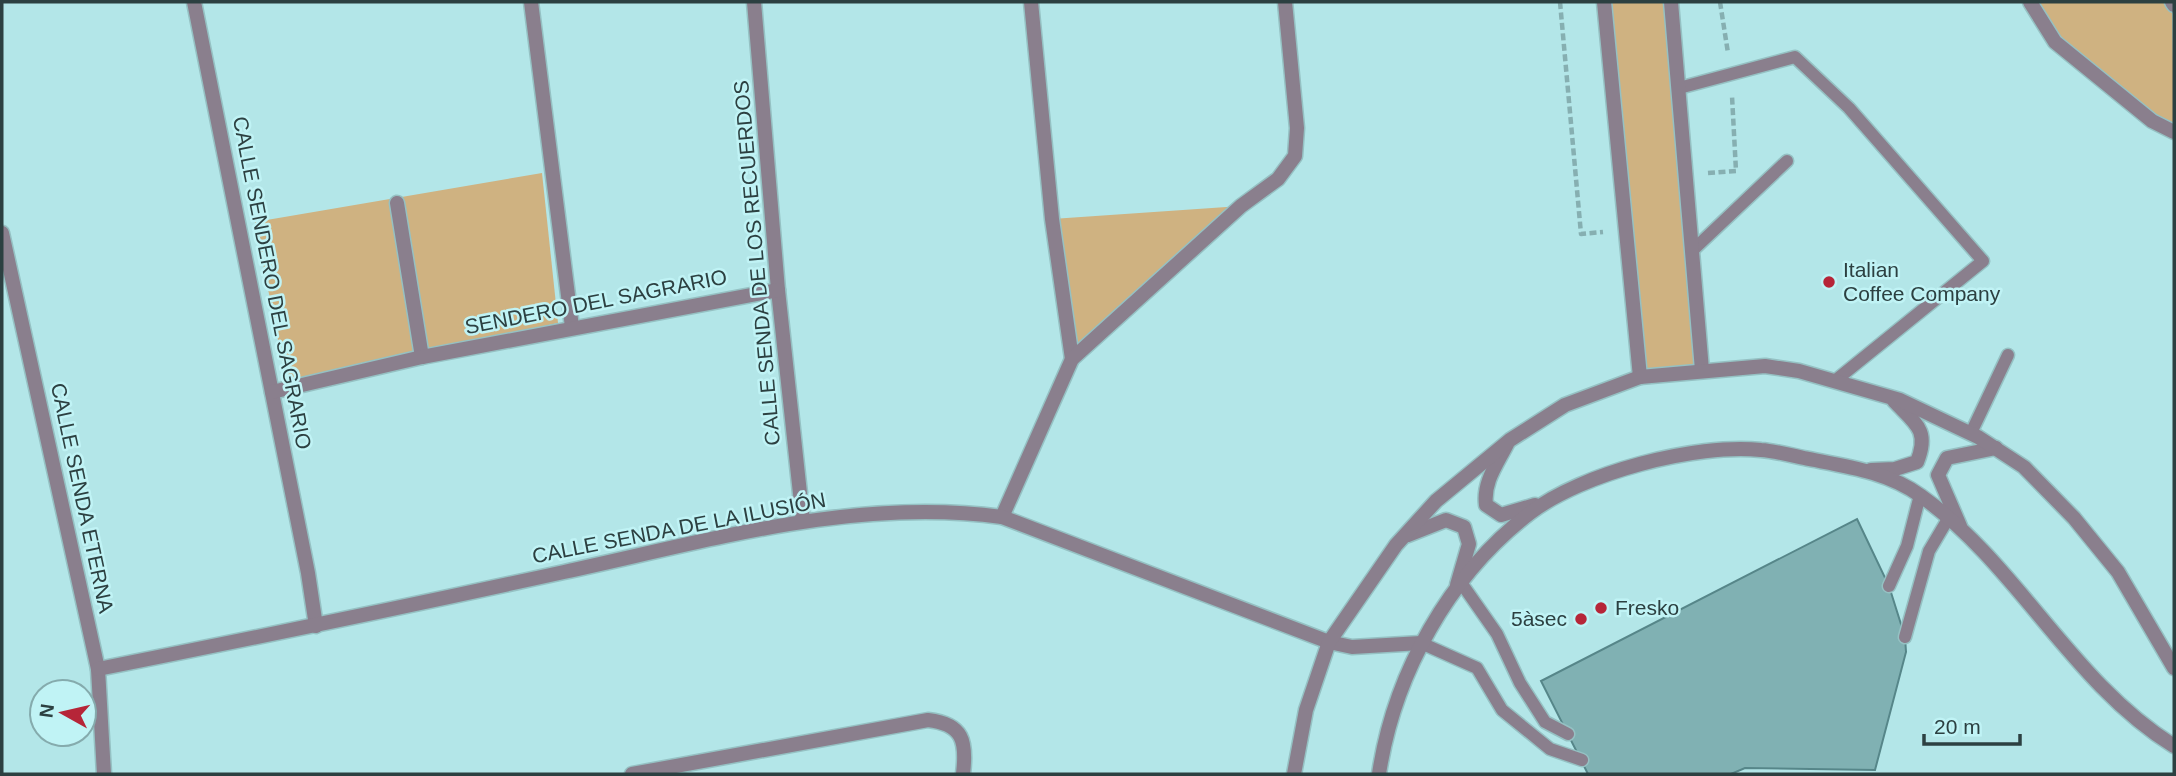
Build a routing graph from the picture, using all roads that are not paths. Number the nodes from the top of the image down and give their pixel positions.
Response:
1 (194, 2) edge
2 (531, 2) edge
3 (754, 2) edge
4 (1031, 2) edge
5 (1285, 2) edge
6 (1604, 2) edge
7 (1671, 2) edge
8 (2030, 2) edge
9 (1679, 89) junction
10 (2174, 132) edge
11 (1787, 161) dead end
12 (397, 203) dead end
13 (2, 233) edge
14 (1693, 250) junction
15 (778, 290) junction
16 (572, 327) junction
17 (2008, 355) dead end
18 (422, 357) junction
19 (1072, 359) junction
20 (1702, 370) junction
21 (1640, 377) junction
22 (1836, 380) junction
23 (272, 392) junction
24 (1890, 397) junction
25 (1971, 433) junction
26 (1510, 440) junction
27 (1996, 448) junction
28 (1867, 470) junction
29 (1920, 495) junction
30 (1557, 498) junction
31 (1002, 517) junction
32 (1948, 519) junction
33 (803, 521) junction
34 (1963, 532) junction
35 (1405, 536) junction
36 (1889, 586) dead end
37 (1459, 588) junction
38 (316, 626) junction
39 (1905, 637) dead end
40 (1329, 642) junction
41 (1421, 643) junction
42 (2174, 668) edge
43 (98, 669) junction
44 (1569, 734) dead end
45 (2174, 746) edge
46 (1581, 760) dead end
47 (104, 774) edge
48 (632, 774) edge
49 (963, 774) edge
50 (1294, 774) edge
51 (1379, 774) edge

1 - 23 street, CALLE SENDERO DEL SAGRARIO
2 - 16 street
3 - 15 street, CALLE SENDA DE LOS RECUERDOS
4 - 19 street
5 - 19 street
6 - 21 street
7 - 9 street
8 - 10 street
9 - 14 street
9 - 22 lane
11 - 14 lane
12 - 18 street
13 - 43 street, CALLE SENDA ETERNA
14 - 20 street
15 - 16 street, SENDERO DEL SAGRARIO
15 - 33 street, CALLE SENDA DE LOS RECUERDOS
16 - 18 street, SENDERO DEL SAGRARIO
17 - 25 lane
18 - 23 street, SENDERO DEL SAGRARIO
19 - 31 street
20 - 21 street
20 - 22 street
21 - 26 street
22 - 24 street
23 - 38 street, CALLE SENDERO DEL SAGRARIO
24 - 25 street
24 - 28 street
25 - 27 street
26 - 30 street
26 - 35 street
27 - 34 street
27 - 42 street
28 - 29 street
28 - 30 street
29 - 32 street
29 - 36 lane
30 - 37 street
31 - 33 street, CALLE SENDA DE LA ILUSIÓN
31 - 40 street, CALLE SENDA DE LA ILUSIÓN
32 - 34 street
32 - 39 lane
33 - 38 street, CALLE SENDA DE LA ILUSIÓN
34 - 45 street
35 - 37 street
35 - 40 street
37 - 41 street
37 - 44 lane
38 - 43 street, CALLE SENDA DE LA ILUSIÓN
40 - 41 street, CALLE SENDA DE LA ILUSIÓN
40 - 50 street
41 - 46 lane
41 - 51 street
43 - 47 street, CALLE SENDA ETERNA
48 - 49 street

